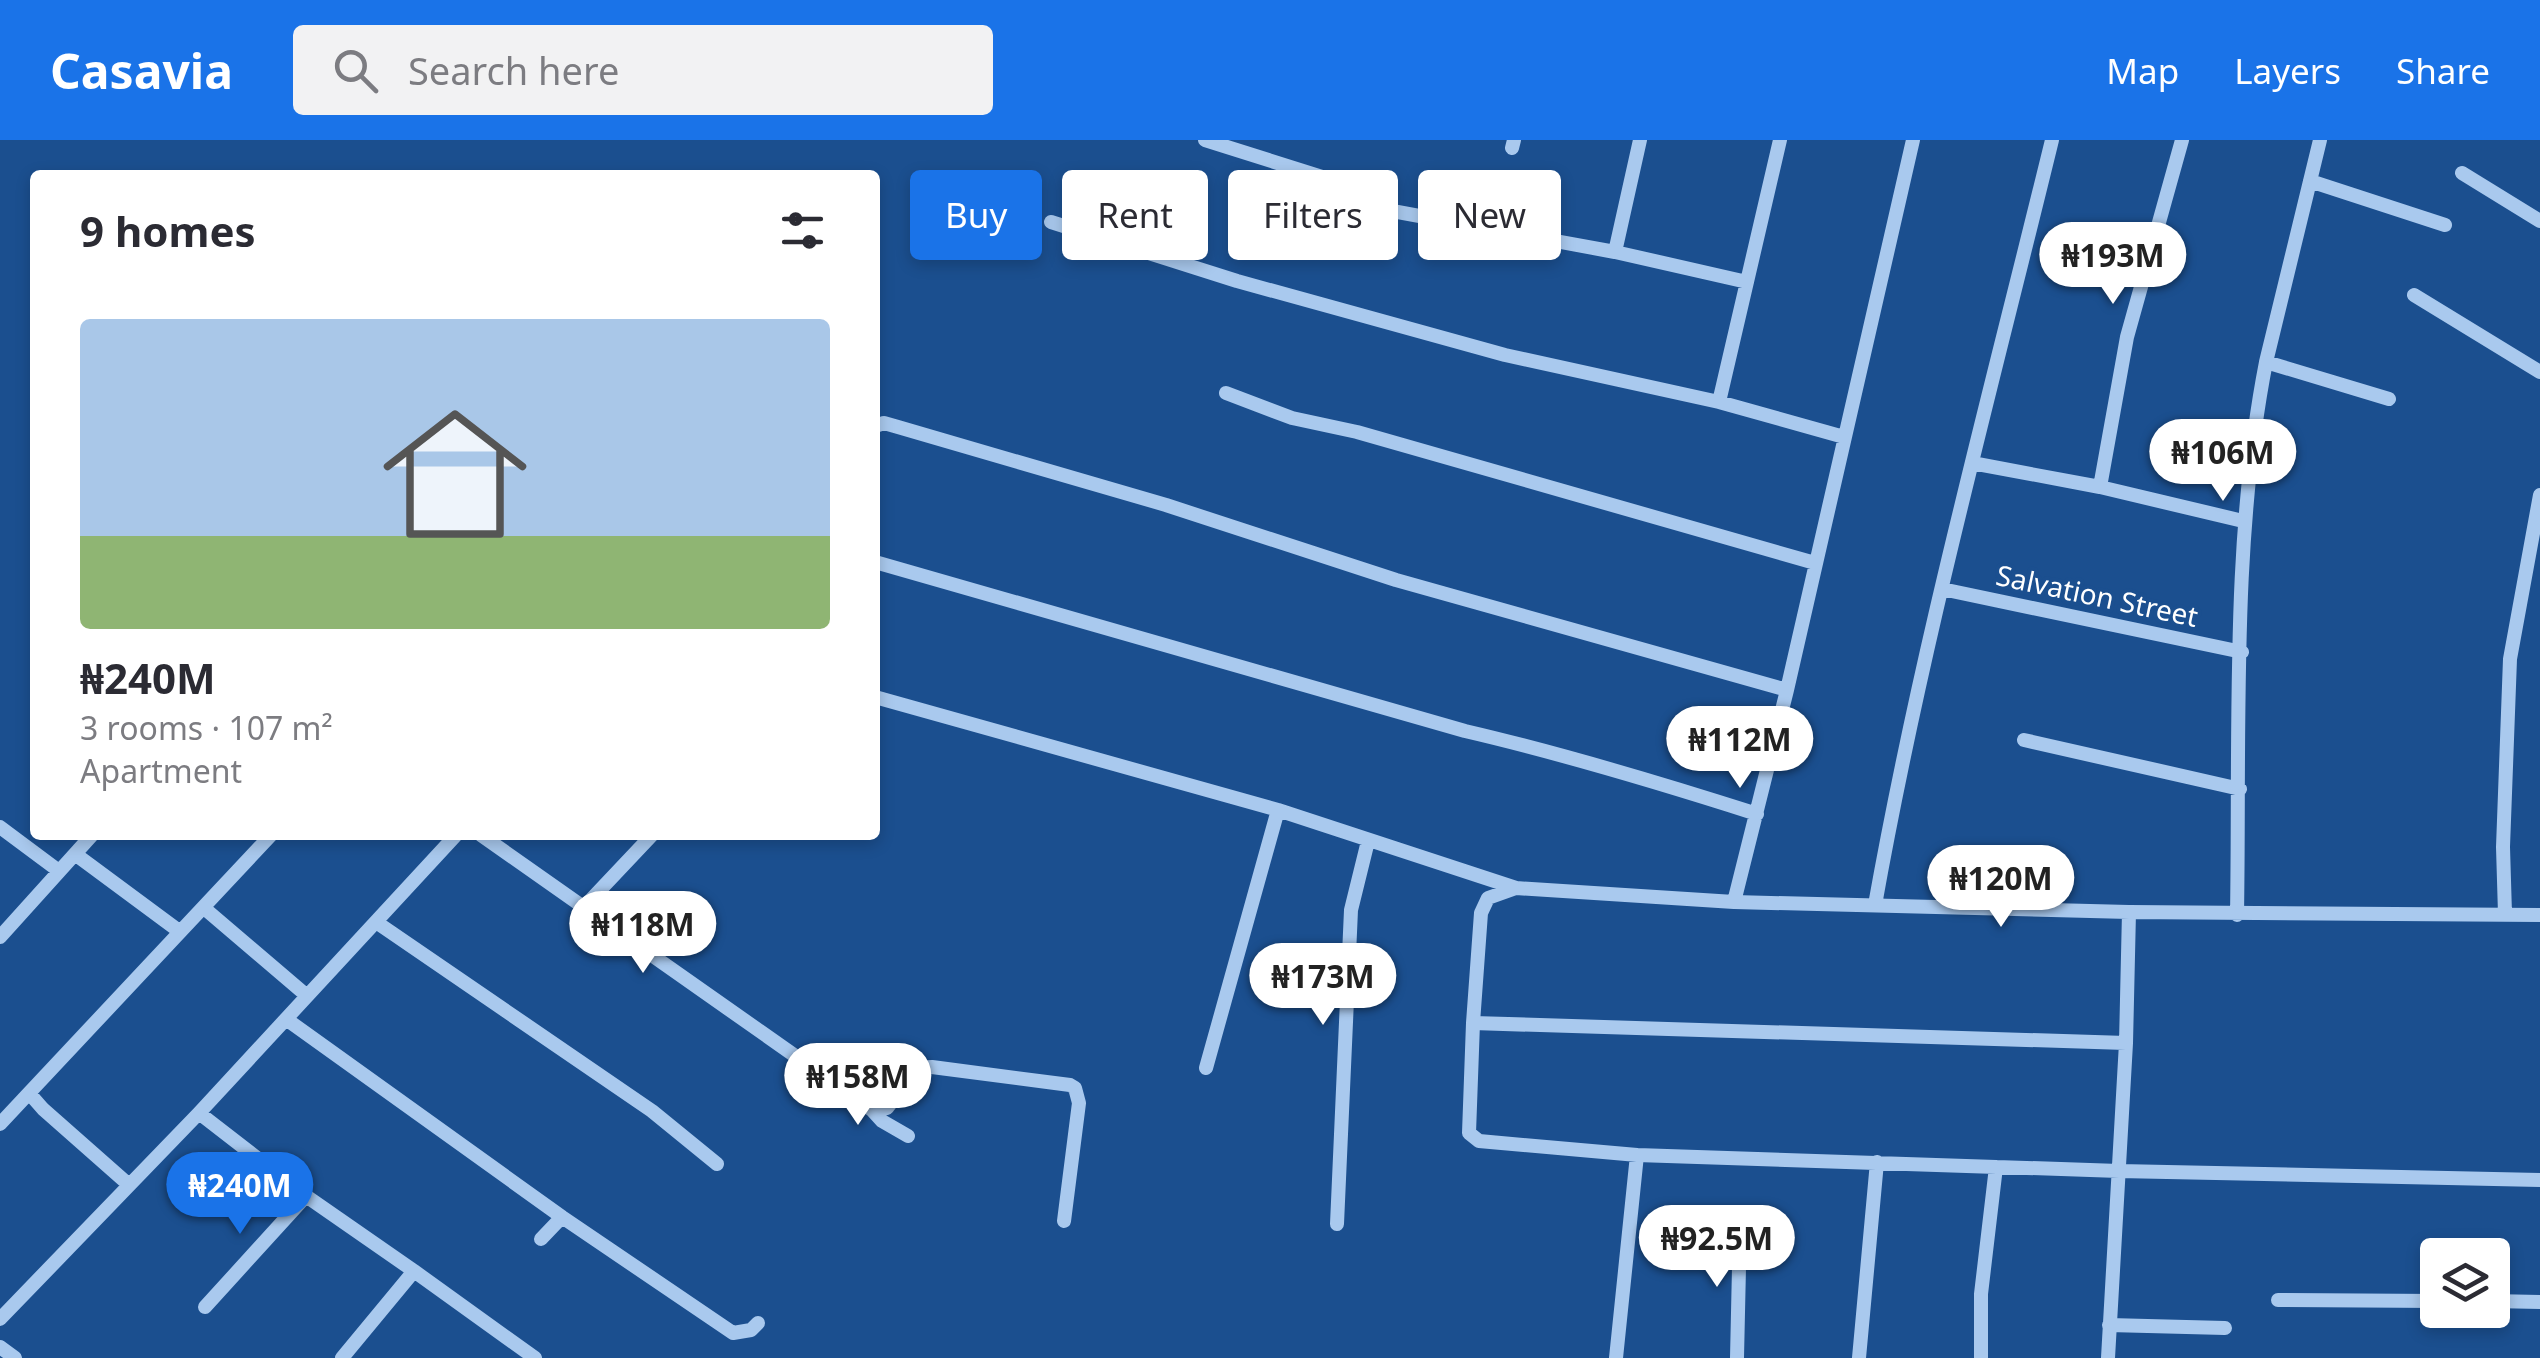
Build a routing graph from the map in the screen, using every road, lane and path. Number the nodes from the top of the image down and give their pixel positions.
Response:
1 (1205, 140) edge
2 (1640, 140) edge
3 (1780, 140) edge
4 (1913, 140) edge
5 (2052, 140) edge
6 (2182, 140) edge
7 (2320, 140) edge
8 (2462, 173) dead end
9 (2310, 181) junction
10 (2540, 221) edge
11 (1051, 222) dead end
12 (2445, 225) dead end
13 (1615, 252) junction
14 (1747, 282) junction
15 (2414, 295) dead end
16 (2266, 362) junction
17 (2540, 372) edge
18 (1226, 393) dead end
19 (2388, 399) dead end
20 (1720, 402) junction
21 (880, 424) edge
22 (1844, 437) junction
23 (1972, 463) junction
24 (2100, 487) junction
25 (2540, 494) edge
26 (2243, 521) junction
27 (880, 563) edge
28 (1815, 563) junction
29 (1942, 590) junction
30 (2242, 652) junction
31 (1787, 690) junction
32 (880, 698) edge
33 (2024, 740) dead end
34 (2240, 790) junction
35 (1278, 810) junction
36 (1757, 814) junction
37 (0, 827) edge
38 (88, 840) edge
39 (265, 840) edge
40 (451, 840) edge
41 (488, 840) edge
42 (647, 840) edge
43 (1368, 841) junction
44 (75, 854) junction
45 (59, 871) junction
46 (1516, 888) junction
47 (1734, 902) junction
48 (1876, 905) junction
49 (584, 907) junction
50 (204, 908) junction
51 (2129, 912) junction
52 (2505, 914) junction
53 (2238, 915) junction
54 (2540, 915) edge
55 (376, 922) junction
56 (179, 931) junction
57 (0, 937) edge
58 (306, 994) junction
59 (286, 1019) junction
60 (1473, 1023) junction
61 (2126, 1043) junction
62 (1206, 1068) dead end
63 (29, 1092) junction
64 (872, 1110) junction
65 (199, 1113) junction
66 (0, 1124) edge
67 (908, 1136) dead end
68 (1637, 1155) junction
69 (1877, 1162) junction
70 (717, 1164) dead end
71 (1996, 1166) junction
72 (2119, 1171) junction
73 (2540, 1180) edge
74 (128, 1184) junction
75 (306, 1196) junction
76 (562, 1217) junction
77 (1064, 1220) dead end
78 (1740, 1222) dead end
79 (1337, 1224) dead end
80 (541, 1239) dead end
81 (414, 1271) junction
82 (2278, 1300) dead end
83 (2420, 1301) edge
84 (2510, 1302) edge
85 (2540, 1302) edge
86 (205, 1307) dead end
87 (0, 1319) edge
88 (758, 1323) dead end
89 (2109, 1326) junction
90 (2225, 1328) dead end
91 (0, 1346) edge
92 (525, 1355) edge
93 (14, 1358) edge
94 (342, 1358) edge
95 (1616, 1358) edge
96 (1737, 1358) edge
97 (1859, 1358) edge
98 (1980, 1358) edge
99 (2108, 1358) edge

1 - 13 street
2 - 13 street
3 - 14 street
4 - 22 street
5 - 23 street
6 - 24 street
7 - 9 street
8 - 10 street
9 - 12 street
9 - 16 street
11 - 20 street
13 - 14 street
14 - 20 street
15 - 17 street
16 - 19 street
16 - 26 street
18 - 28 street
20 - 22 street
21 - 31 street
22 - 28 street
23 - 24 street
23 - 29 street
24 - 26 street
25 - 52 street
26 - 30 street
27 - 36 street
28 - 31 street
29 - 30 street, Salvation Street
29 - 48 street
30 - 34 street
31 - 36 street
32 - 35 street
33 - 34 street
34 - 53 street
35 - 43 street
35 - 62 street
36 - 47 street
37 - 45 street
38 - 44 street
39 - 50 street
40 - 55 street
41 - 49 street
42 - 49 street
43 - 46 street
43 - 79 street
44 - 45 street
44 - 56 street
45 - 57 street
46 - 47 street
46 - 60 street
47 - 48 street
48 - 51 street
49 - 64 street
50 - 56 street
50 - 58 street
51 - 53 street
51 - 61 street
52 - 53 street
52 - 54 street
55 - 58 street
55 - 70 street
56 - 63 street
58 - 59 street
59 - 65 street
59 - 76 street
60 - 61 street
60 - 68 street
61 - 72 street
63 - 66 street
63 - 74 street
64 - 67 street
64 - 77 street
65 - 74 street
65 - 75 street
68 - 69 street
68 - 95 street
69 - 71 street
69 - 97 street
71 - 72 street
71 - 98 street
72 - 73 street
72 - 89 street
74 - 87 street
75 - 81 street
75 - 86 street
76 - 80 street
76 - 88 street
78 - 96 street
81 - 92 street
81 - 94 street
82 - 83 street
84 - 85 street
89 - 90 street
89 - 99 street
91 - 93 street

